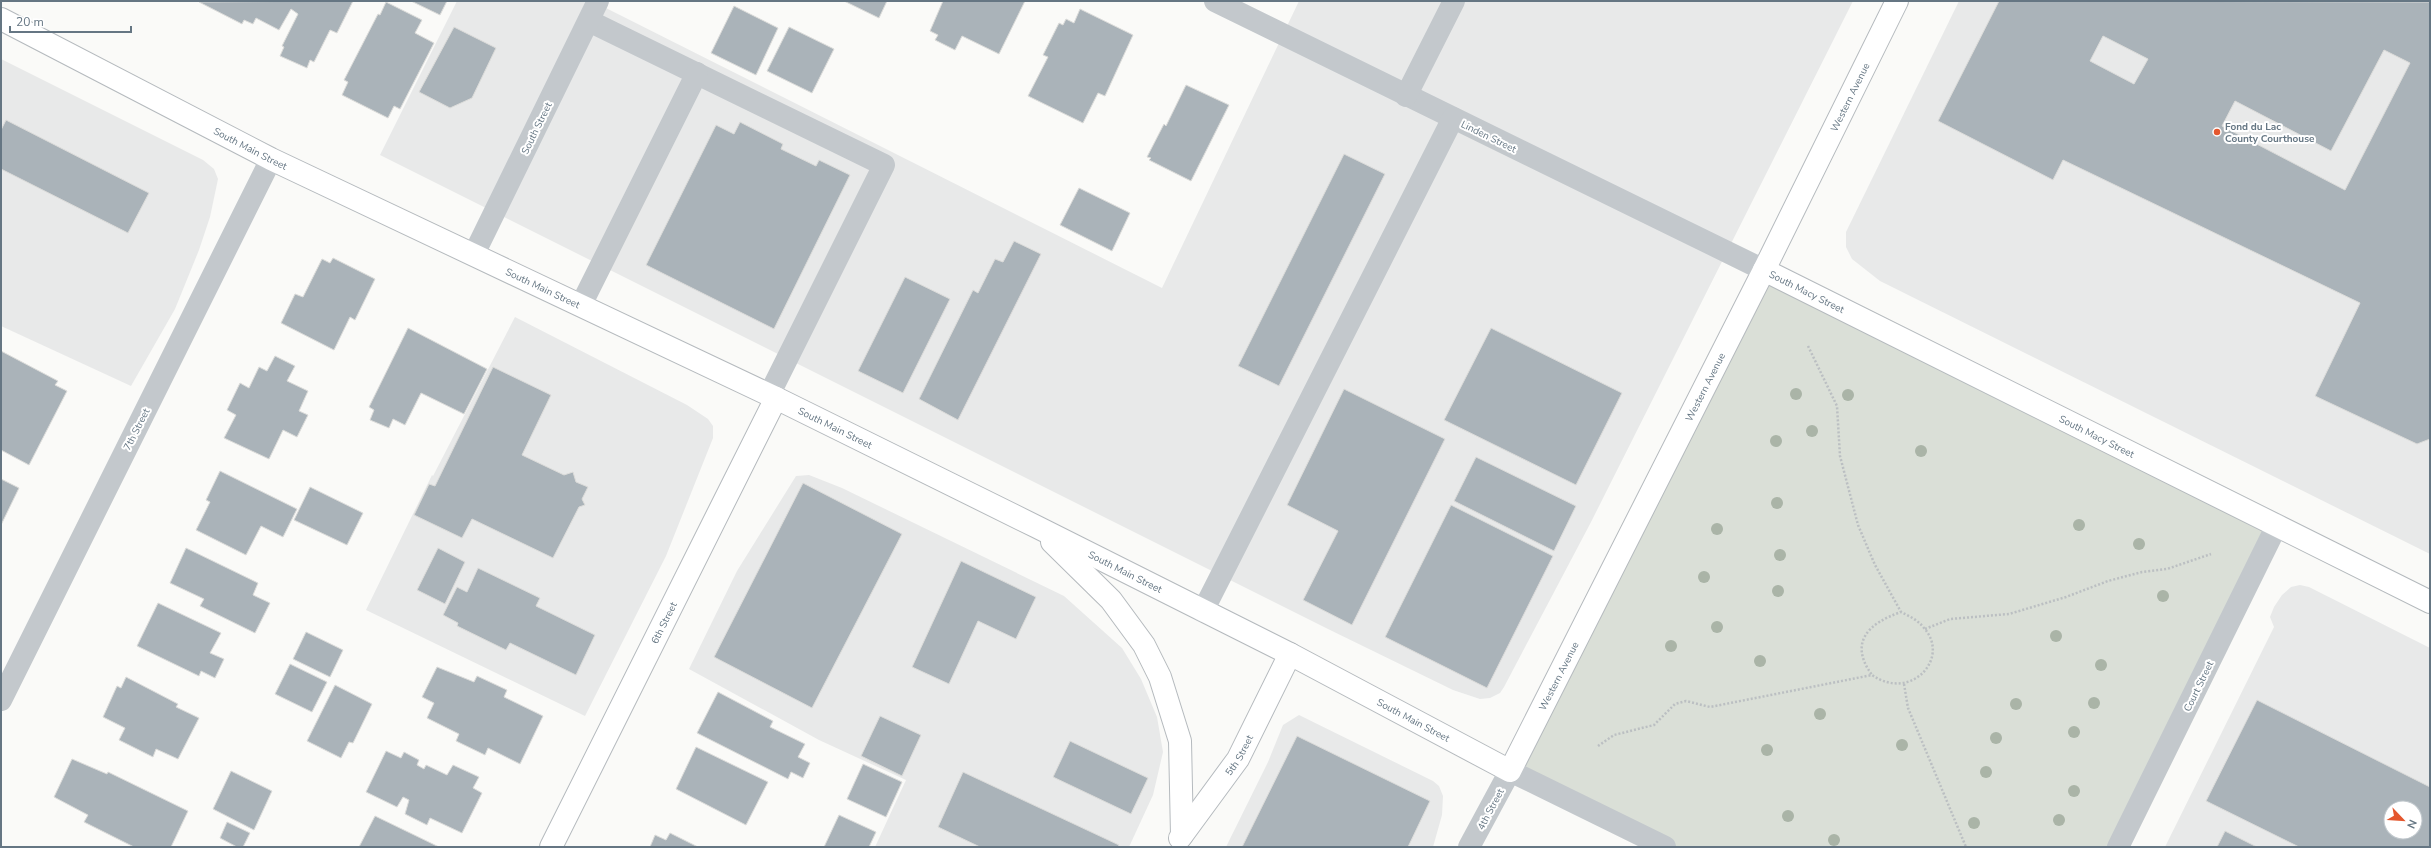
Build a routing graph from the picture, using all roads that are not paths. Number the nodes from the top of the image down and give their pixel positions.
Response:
1 (598, 1) edge
2 (1215, 1) edge
3 (1454, 1) edge
4 (1897, 1) edge
5 (1, 19) edge
6 (589, 21) junction
7 (697, 73) junction
8 (1406, 96) junction
9 (1453, 118) junction
10 (271, 159) junction
11 (474, 254) junction
12 (1764, 270) junction
13 (581, 305) junction
14 (772, 396) junction
15 (2277, 525) junction
16 (1037, 527) junction
17 (2430, 602) edge
18 (1203, 611) junction
19 (1290, 654) junction
20 (1, 700) edge
21 (1510, 771) junction
22 (1179, 841) edge
23 (551, 847) edge
24 (1469, 847) edge
25 (1665, 847) edge
26 (2118, 847) edge

1 - 6 street, South Street
2 - 8 street, Linden Street
3 - 8 street
4 - 12 main road, Western Avenue
5 - 10 main road, South Main Street
6 - 7 street
6 - 11 street, South Street
7 - 13 street
7 - 14 street
8 - 9 street, Linden Street
9 - 12 street, Linden Street
9 - 18 street
10 - 11 main road, South Main Street
10 - 20 street, 7th Street
11 - 13 main road, South Main Street
12 - 15 main road, South Macy Street
12 - 21 main road, Western Avenue
13 - 14 main road, South Main Street
14 - 16 main road, South Main Street
14 - 23 main road, 6th Street
15 - 17 main road, South Macy Street
15 - 26 street, Court Street
16 - 18 main road, South Main Street
16 - 22 main road
18 - 19 main road, South Main Street
19 - 21 main road, South Main Street
19 - 22 main road, 5th Street
21 - 24 street, 4th Street
21 - 25 street, South Main Street

